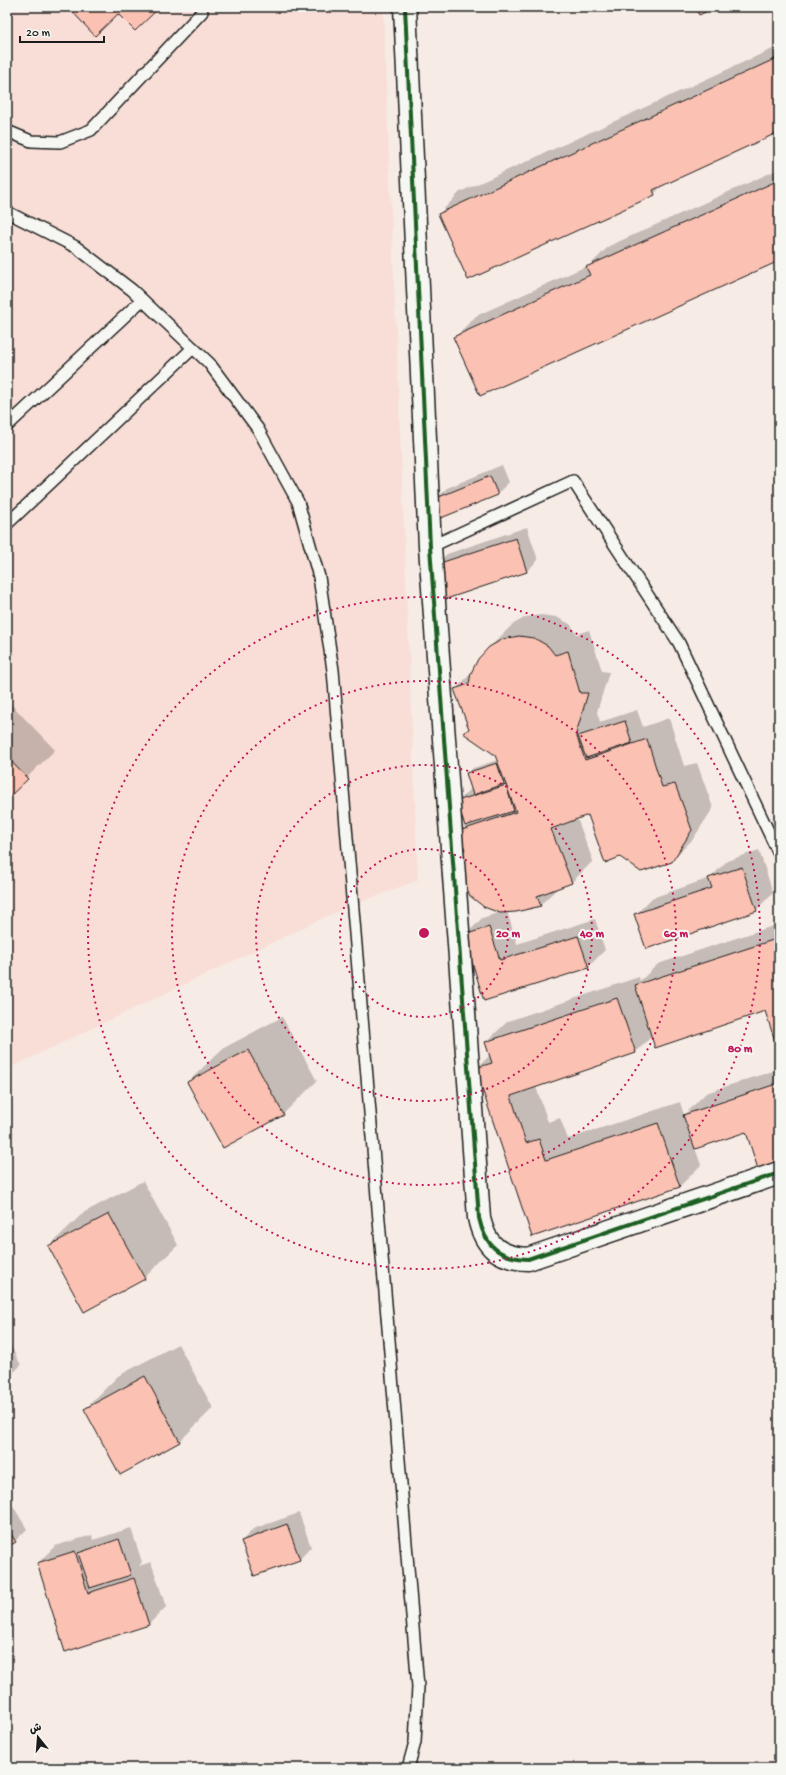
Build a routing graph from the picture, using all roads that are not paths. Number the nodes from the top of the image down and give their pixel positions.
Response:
1 (405, 7) edge
2 (202, 12) dead end
3 (7, 131) edge
4 (7, 212) edge
5 (142, 300) junction
6 (193, 348) junction
7 (7, 426) edge
8 (7, 524) edge
9 (430, 547) junction
10 (779, 854) edge
11 (779, 1173) edge
12 (408, 1768) edge

1 - 9 street
2 - 3 lane
4 - 5 lane
5 - 6 lane
5 - 7 lane
6 - 8 lane
6 - 12 lane
9 - 10 lane
9 - 11 street

